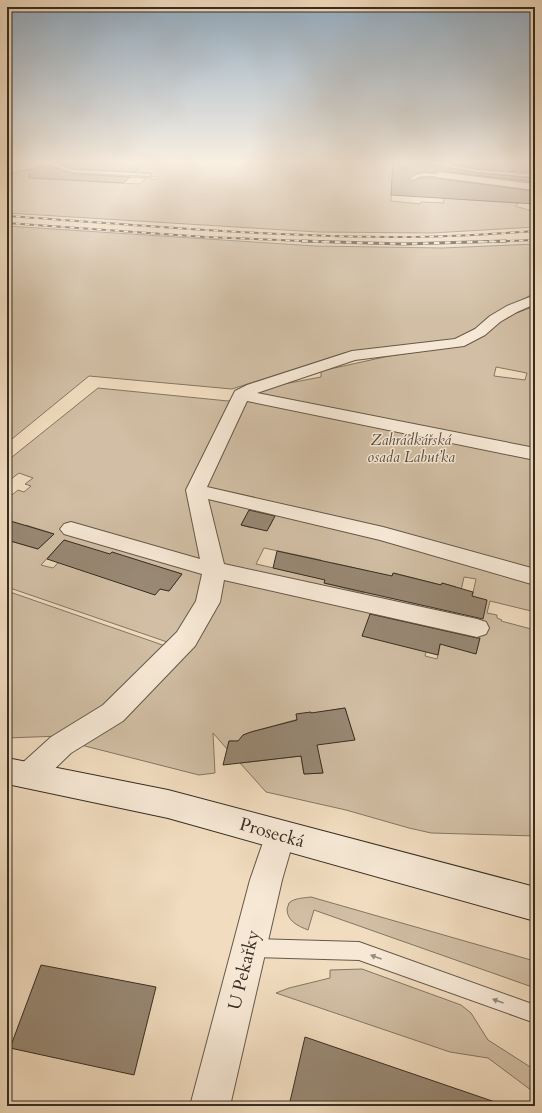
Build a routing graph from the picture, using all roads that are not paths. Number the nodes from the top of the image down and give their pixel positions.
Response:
1 (535, 299) edge
2 (242, 395) junction
3 (535, 454) edge
4 (196, 490) junction
5 (71, 529) dead end
6 (214, 570) junction
7 (535, 577) edge
8 (477, 628) dead end
9 (18, 773) edge
10 (280, 835) junction
11 (535, 904) edge
12 (249, 948) junction
13 (535, 1014) edge
14 (210, 1106) edge

1 - 2 street
2 - 3 street
2 - 4 street
4 - 6 street
4 - 7 street
5 - 6 street
6 - 8 street
6 - 9 street
9 - 10 street, Prosecká
10 - 11 street, Prosecká
10 - 12 street, U Pekařky
13 -> 12 lane
12 - 14 street, U Pekařky

